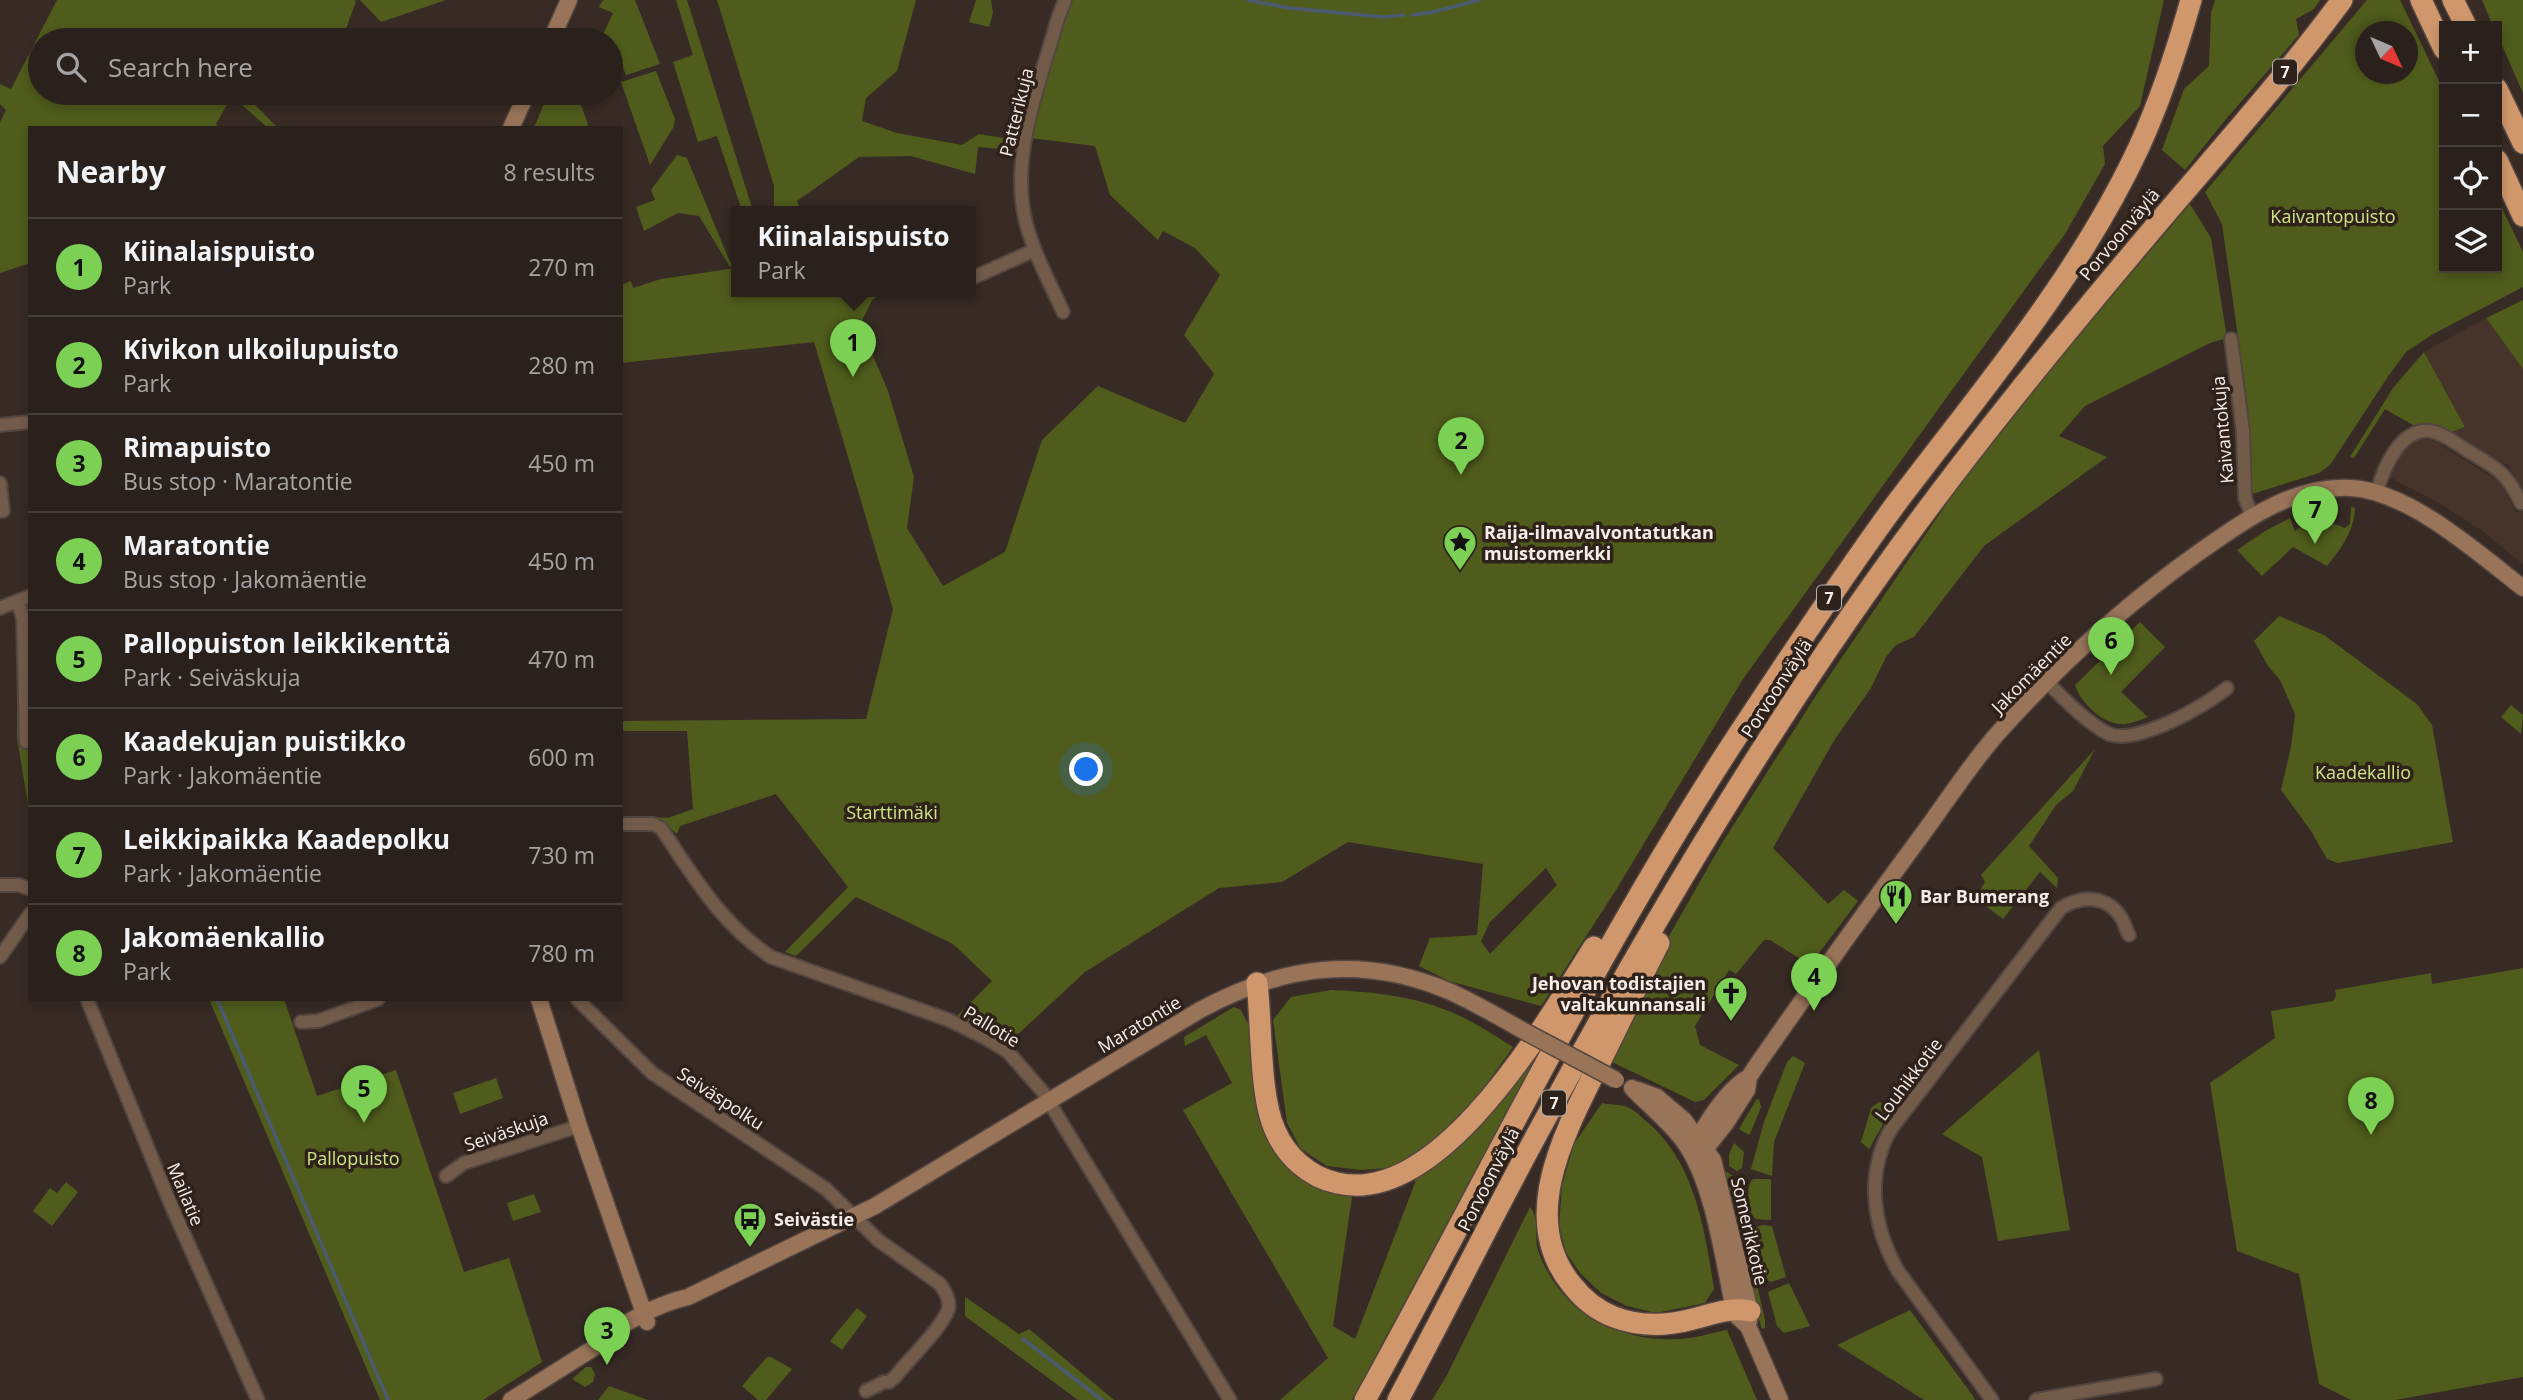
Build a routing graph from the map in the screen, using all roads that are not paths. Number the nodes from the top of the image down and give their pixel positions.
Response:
1 (569, 0) edge
2 (1065, 0) edge
3 (2191, 0) edge
4 (2421, 0) edge
5 (2453, 0) edge
6 (2339, 3) edge
7 (2464, 21) edge
8 (556, 28) edge
9 (2439, 38) edge
10 (2502, 99) edge
11 (521, 105) edge
12 (511, 126) edge
13 (2523, 143) edge
14 (2502, 171) edge
15 (2523, 216) edge
16 (1035, 250) junction
17 (976, 276) edge
18 (1063, 312) dead end
19 (2231, 339) dead end
20 (28, 422) edge
21 (0, 425) edge
22 (0, 484) edge
23 (2377, 492) junction
24 (2521, 503) dead end
25 (2, 511) edge
26 (2252, 516) junction
27 (2523, 588) edge
28 (28, 597) edge
29 (19, 606) dead end
30 (0, 608) edge
31 (2047, 682) junction
32 (2227, 688) dead end
33 (26, 742) dead end
34 (1723, 812) junction
35 (623, 824) edge
36 (1676, 831) junction
37 (0, 885) edge
38 (28, 888) edge
39 (28, 917) edge
40 (2129, 935) dead end
41 (0, 957) edge
42 (1257, 983) junction
43 (88, 1001) edge
44 (373, 1001) edge
45 (540, 1001) edge
46 (579, 1001) edge
47 (301, 1022) dead end
48 (1749, 1077) junction
49 (1632, 1088) junction
50 (1048, 1101) junction
51 (1714, 1115) junction
52 (1684, 1120) junction
53 (579, 1126) junction
54 (1699, 1147) junction
55 (446, 1176) dead end
56 (854, 1217) junction
57 (1744, 1315) junction
58 (646, 1320) junction
59 (2156, 1379) dead end
60 (866, 1391) dead end
61 (258, 1400) edge
62 (510, 1400) edge
63 (1230, 1400) edge
64 (1365, 1400) edge
65 (1398, 1400) edge
66 (1780, 1400) edge
67 (1992, 1400) edge
68 (2036, 1400) edge

1 - 8 main road
2 - 16 street, Patterikuja
3 - 36 highway, Porvoonväylä / 7
4 - 9 highway
5 - 7 highway
6 - 34 highway, Porvoonväylä / 7
10 - 13 highway
11 - 12 main road
14 - 15 highway
16 - 17 street
16 - 18 street, Patterikuja
19 - 26 street, Kaivantokuja
20 - 21 street
22 - 25 street
23 - 24 street
23 - 26 main road, Jakomäentie
23 - 27 main road, Jakomäentie
26 - 31 main road, Jakomäentie
28 - 30 street
29 - 33 street
31 - 32 street
31 - 48 main road, Jakomäentie
34 - 57 highway
34 - 65 highway, Porvoonväylä / 7
35 - 50 street, Pallotie
36 - 42 highway
36 - 64 highway, Porvoonväylä / 7
37 - 38 street
39 - 41 street
40 - 67 street, Louhikkotie
42 - 49 main road, Maratontie, bridge
42 - 50 main road, Maratontie
43 - 61 street, Mailatie
44 - 47 street
45 - 53 main road
46 - 56 street, Seiväspolku
48 - 51 main road, Jakomäentie
48 - 54 main road, Jakomäentie
49 - 52 main road, Maratontie
49 - 54 main road, Maratontie
50 - 56 main road, Maratontie
50 - 63 street, Pallotie
51 - 52 main road
51 - 54 main road, Jakomäentie
52 - 54 main road, Maratontie
53 - 55 street, Seiväskuja
53 - 58 main road
54 - 57 main road, Somerikkotie
56 - 58 main road, Maratontie
56 - 60 street, Seiväspolku
57 - 66 main road, Somerikkotie
58 - 62 main road, Maratontie
59 - 68 street

